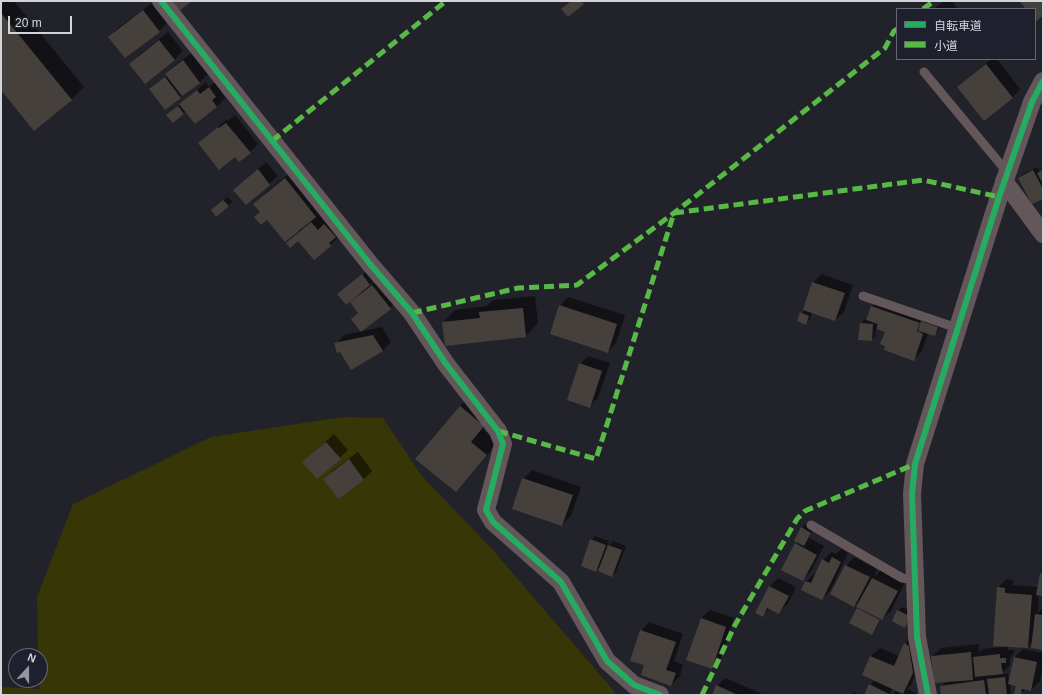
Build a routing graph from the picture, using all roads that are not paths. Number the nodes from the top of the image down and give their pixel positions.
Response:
1 (161, 1) edge
2 (924, 72) dead end
3 (1043, 82) edge
4 (1006, 177) junction
5 (1043, 234) edge
6 (863, 296) dead end
7 (958, 328) junction
8 (810, 525) dead end
9 (915, 580) junction
10 (660, 695) edge
11 (928, 695) edge

1 - 10 street
2 - 4 lane
3 - 4 street
4 - 5 street
4 - 7 street
6 - 7 lane
7 - 9 street
8 - 9 lane
9 - 11 street

